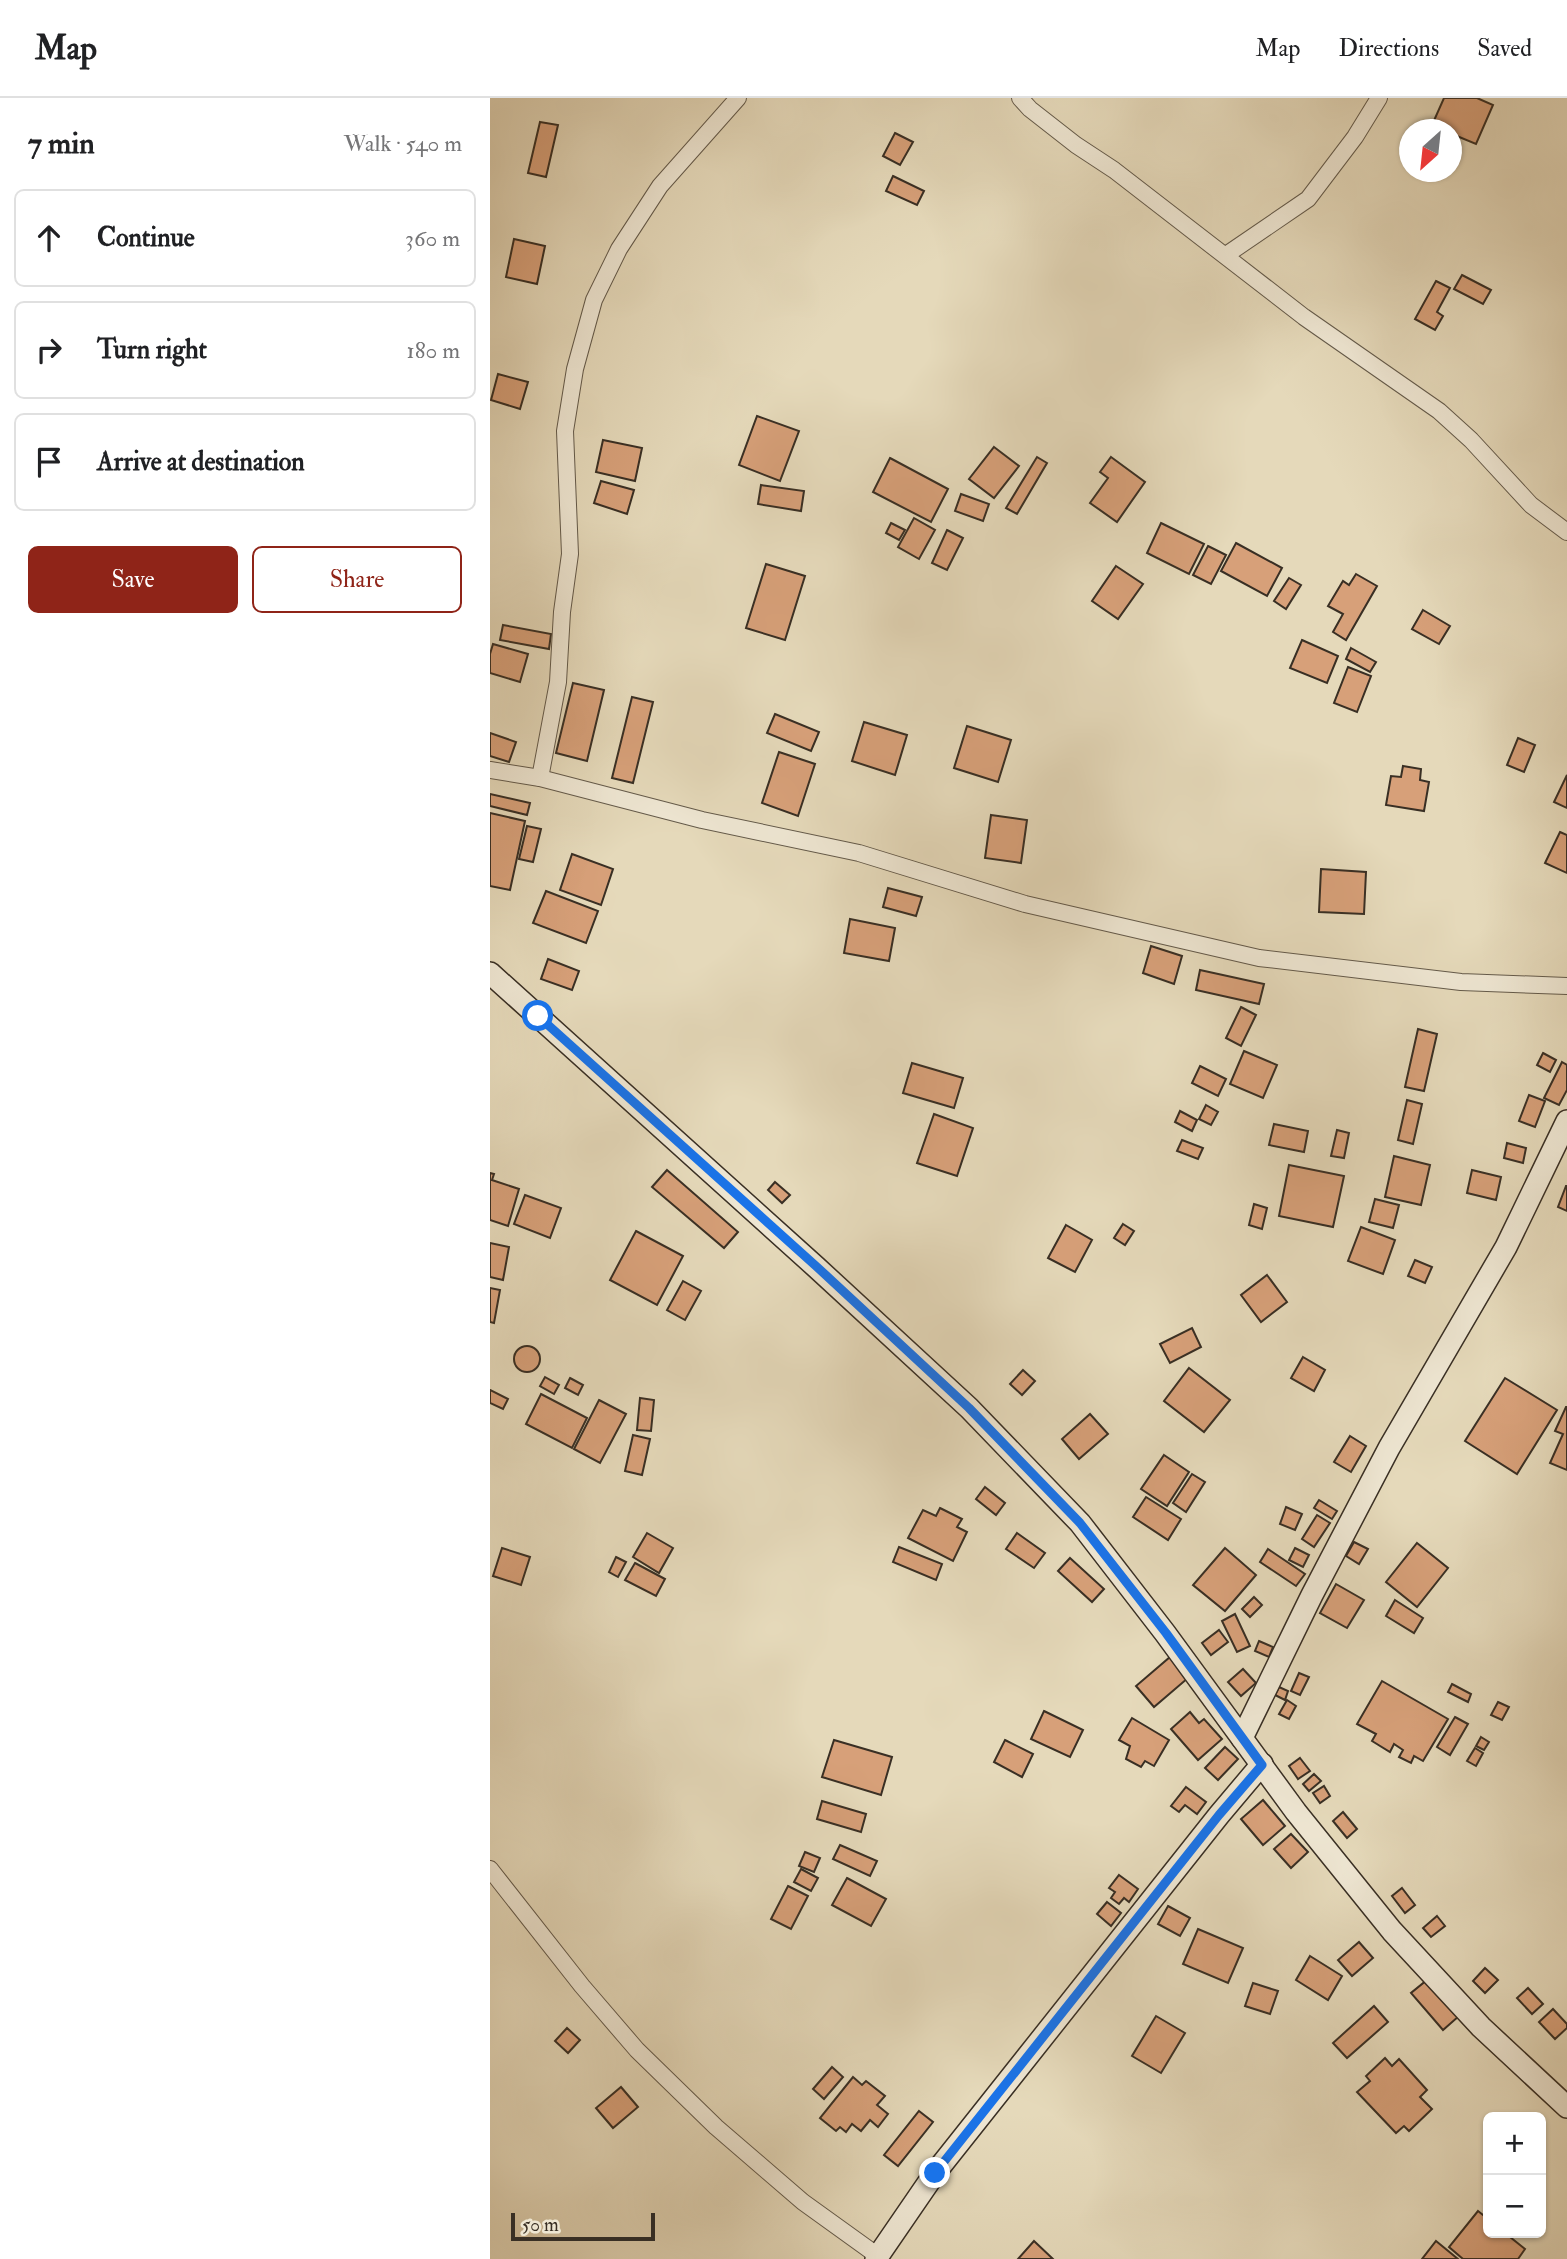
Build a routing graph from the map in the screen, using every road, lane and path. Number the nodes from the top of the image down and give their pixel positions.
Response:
1 (738, 98) edge
2 (1020, 98) edge
3 (1379, 98) edge
4 (1226, 255) junction
5 (1567, 532) edge
6 (490, 770) edge
7 (540, 778) junction
8 (490, 972) edge
9 (1567, 986) edge
10 (1567, 1121) edge
11 (1242, 1738) junction
12 (1262, 1765) junction
13 (490, 1869) edge
14 (1567, 2107) edge
15 (877, 2258) edge

1 - 7 street
2 - 4 street
3 - 4 street
4 - 5 street
6 - 7 street
7 - 9 street
8 - 11 main road
10 - 11 main road
11 - 12 main road
12 - 14 main road
12 - 15 main road
13 - 15 street

